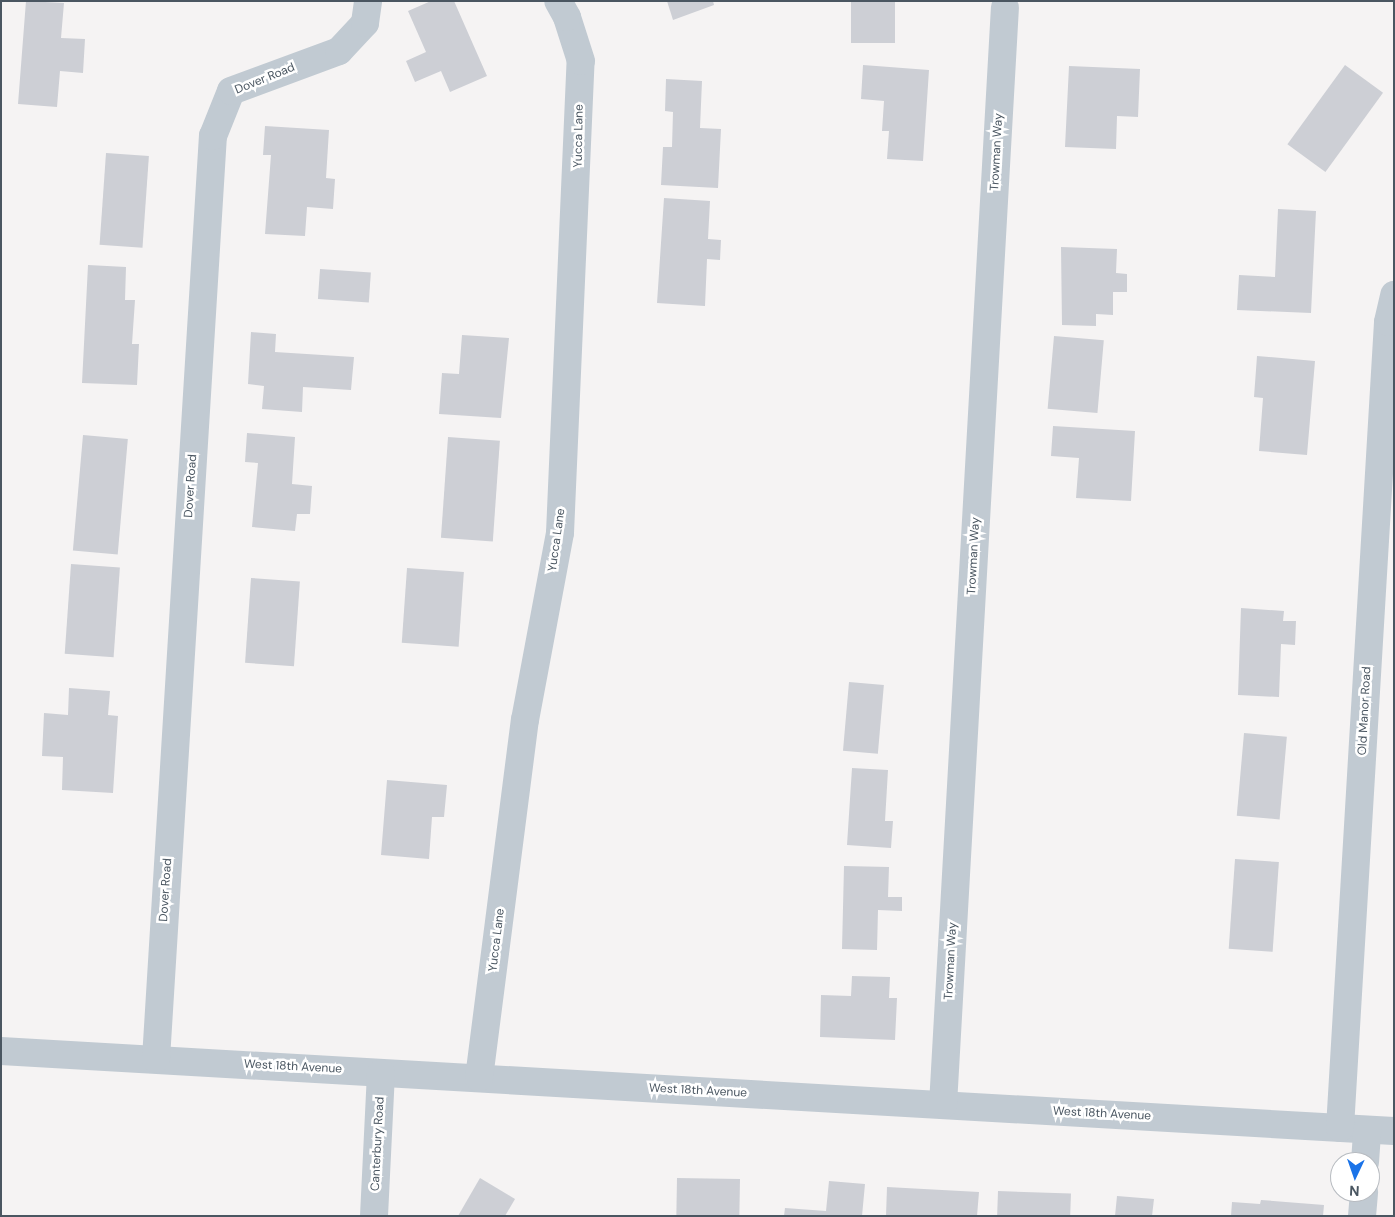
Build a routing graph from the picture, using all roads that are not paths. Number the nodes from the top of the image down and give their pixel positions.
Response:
1 (368, 1) edge
2 (558, 1) edge
3 (1005, 8) dead end
4 (1394, 294) edge
5 (1, 1051) edge
6 (156, 1060) junction
7 (381, 1073) junction
8 (479, 1078) junction
9 (943, 1105) junction
10 (1340, 1128) junction
11 (1367, 1130) junction
12 (1394, 1131) edge
13 (1366, 1152) edge
14 (1363, 1202) edge
15 (374, 1216) edge
16 (1362, 1216) edge

1 - 6 street, Dover Road
2 - 8 street, Yucca Lane
3 - 9 street, Trowman Way
4 - 10 street, Old Manor Road
5 - 6 street, West 18th Avenue
6 - 7 street, West 18th Avenue
7 - 8 street, West 18th Avenue
7 - 15 street, Canterbury Road
8 - 9 street, West 18th Avenue
9 - 10 street, West 18th Avenue
10 - 11 street, West 18th Avenue
11 - 12 street, West 18th Avenue
11 - 13 street
14 - 16 street

